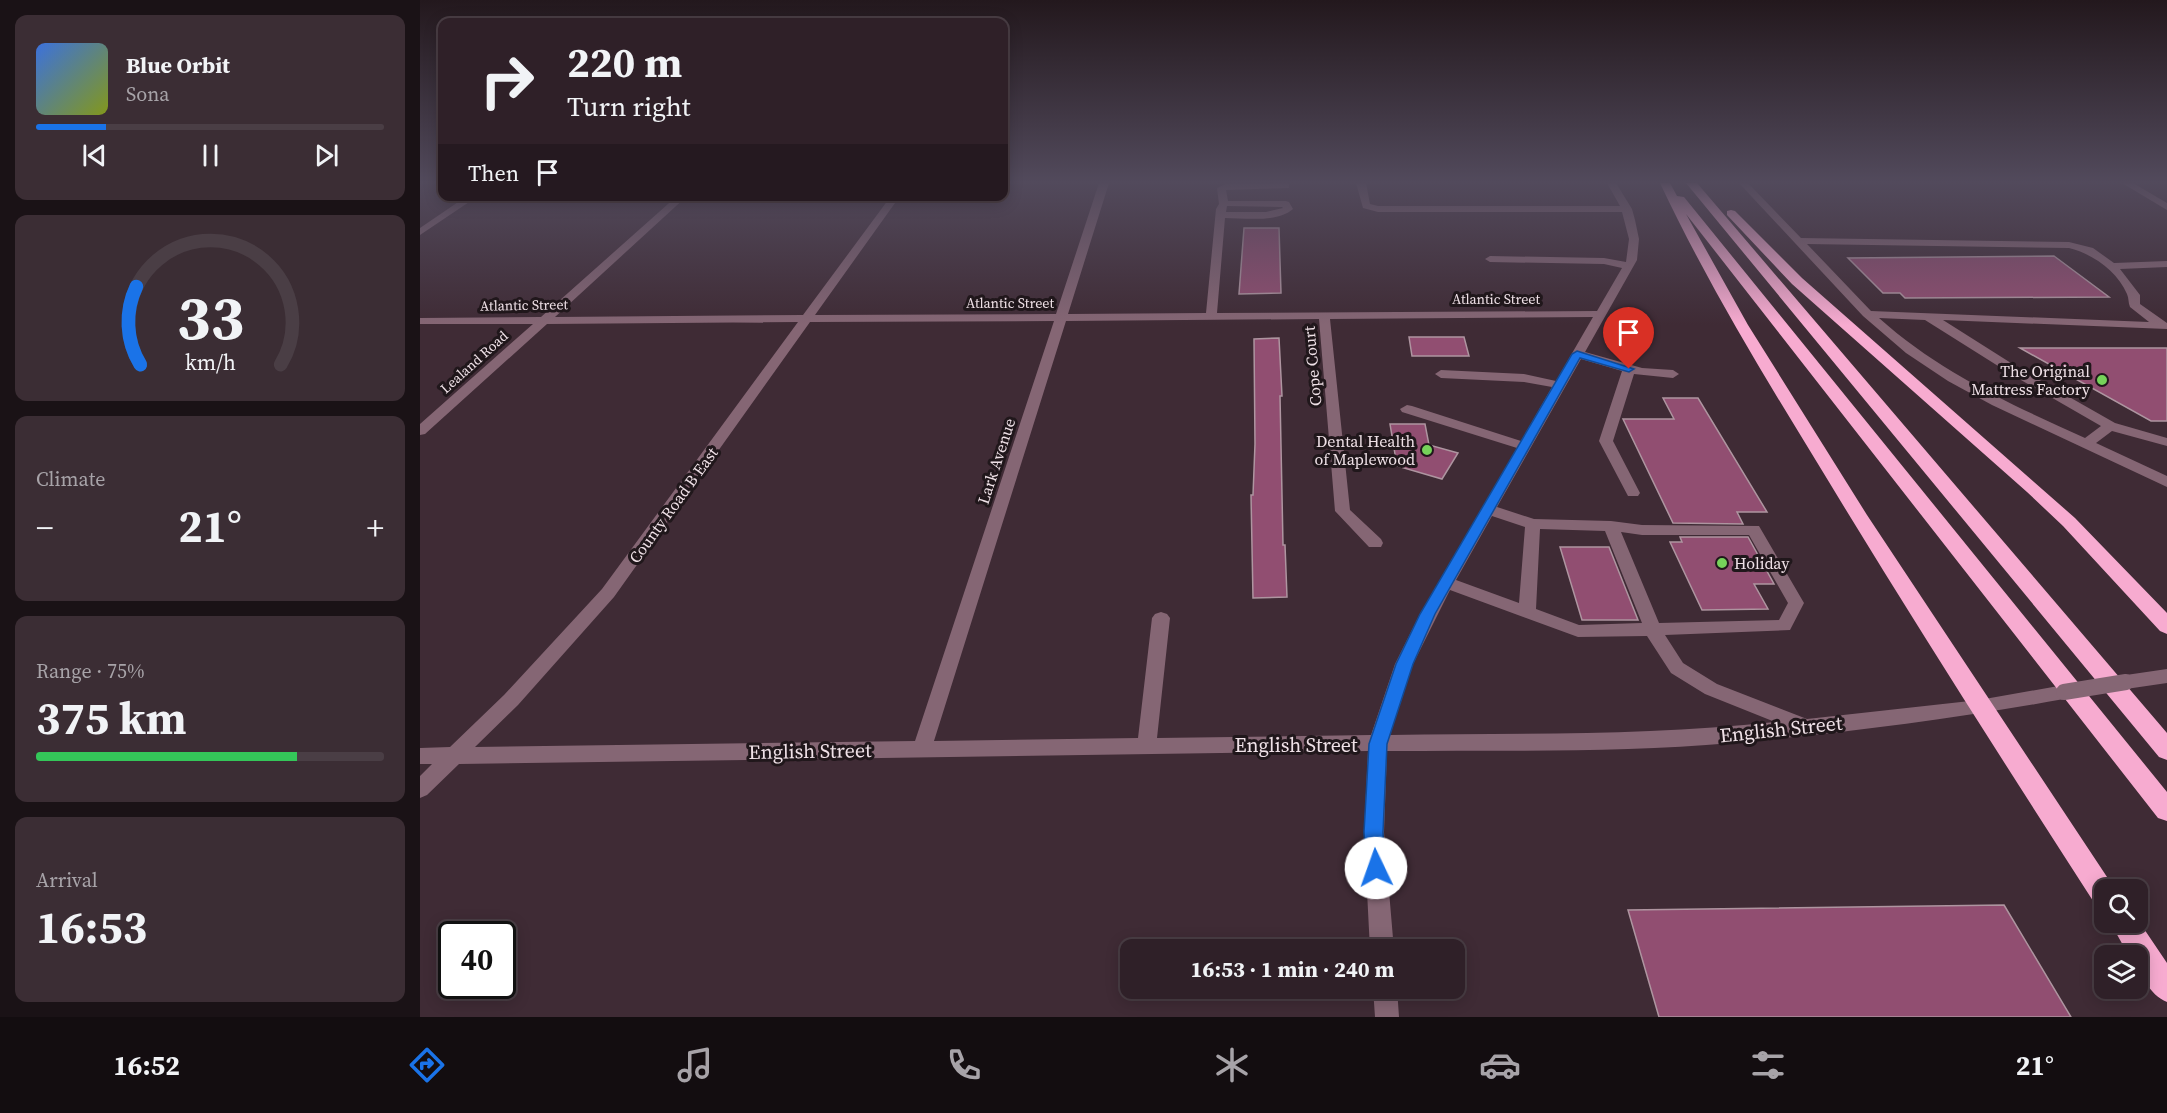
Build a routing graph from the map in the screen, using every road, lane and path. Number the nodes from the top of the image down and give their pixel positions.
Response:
1 (644, 230) edge
2 (871, 230) edge
3 (1089, 230) edge
4 (1220, 230) edge
5 (1634, 230) edge
6 (1687, 230) edge
7 (1705, 230) edge
8 (1731, 230) edge
9 (1747, 230) edge
10 (1788, 230) edge
11 (1798, 241) junction
12 (1490, 259) dead end
13 (2167, 264) edge
14 (1629, 266) junction
15 (2112, 266) junction
16 (1600, 314) junction
17 (1868, 314) junction
18 (1324, 315) junction
19 (1926, 315) junction
20 (1211, 316) junction
21 (808, 318) junction
22 (1061, 318) junction
23 (544, 320) junction
24 (420, 321) edge
25 (2165, 326) edge
26 (1577, 354) junction
27 (1629, 369) junction
28 (1441, 374) dead end
29 (1673, 374) dead end
30 (1559, 385) junction
31 (1407, 409) dead end
32 (2110, 426) junction
33 (420, 431) edge
34 (2167, 442) edge
35 (2086, 444) junction
36 (1524, 446) junction
37 (2167, 482) edge
38 (1633, 493) dead end
39 (1488, 509) junction
40 (1533, 524) junction
41 (1611, 526) junction
42 (1376, 543) dead end
43 (1446, 582) junction
44 (1527, 612) junction
45 (1161, 618) dead end
46 (2167, 626) edge
47 (1654, 629) junction
48 (2166, 676) edge
49 (1979, 707) junction
50 (1804, 726) junction
51 (1378, 744) junction
52 (1147, 746) junction
53 (922, 750) junction
54 (2167, 750) edge
55 (420, 756) edge
56 (455, 756) junction
57 (420, 789) edge
58 (2167, 810) edge
59 (2094, 880) edge
60 (2130, 933) edge
61 (1381, 939) edge
62 (2167, 988) edge
63 (1386, 999) edge
64 (1387, 1017) edge

1 - 23 street, Lealand Road
2 - 21 street, County Road B East
3 - 22 street, Lark Avenue
4 - 20 street
5 - 14 street
6 - 49 highway
7 - 58 highway
8 - 54 highway
9 - 46 highway
10 - 11 street
11 - 15 street
11 - 17 street
12 - 14 street
13 - 15 street
14 - 16 street
15 - 25 street
16 - 18 street, Atlantic Street
16 - 26 street
17 - 19 street
17 - 35 street
18 - 20 street, Atlantic Street
18 - 42 street, Cope Court
19 - 25 street
19 - 32 street
20 - 22 street, Atlantic Street
21 - 22 street, Atlantic Street
21 - 23 street, Atlantic Street
21 - 56 street, County Road B East
22 - 53 street, Lark Avenue
23 - 24 street, Atlantic Street
23 - 33 street, Lealand Road
26 - 27 street
26 - 30 street
27 - 29 street
27 - 38 street
28 - 30 street
30 - 36 street
31 - 36 street
32 - 34 street
32 - 35 street
35 - 37 street
36 - 39 street
39 - 40 street
39 - 43 street
40 - 41 street
40 - 44 street
41 - 47 street
41 - 47 street
43 - 44 street
43 - 51 street
44 - 47 street
45 - 52 street
47 - 50 street
48 - 49 street, English Street, bridge
49 - 50 street, English Street
49 - 59 highway
50 - 51 street, English Street
51 - 52 street, English Street
51 - 61 street
52 - 53 street, English Street
53 - 56 street, English Street
55 - 56 street, English Street
56 - 57 street, County Road B East
60 - 62 highway
63 - 64 street

